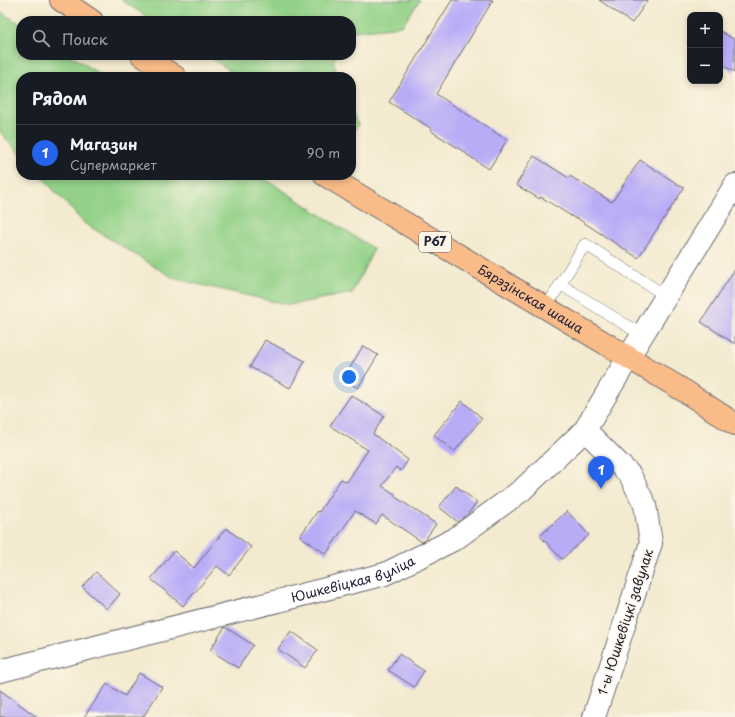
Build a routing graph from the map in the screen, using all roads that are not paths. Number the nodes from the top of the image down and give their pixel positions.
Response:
1 (61, 0) edge
2 (85, 16) edge
3 (150, 60) edge
4 (168, 72) edge
5 (333, 180) edge
6 (735, 185) edge
7 (560, 284) junction
8 (666, 296) junction
9 (545, 308) junction
10 (642, 335) junction
11 (628, 358) junction
12 (735, 424) edge
13 (585, 430) junction
14 (0, 671) edge
15 (594, 717) edge

1 - 2 main road
3 - 4 main road
5 - 9 main road, Бярэзінская шаша / Р67
6 - 8 street, Юшкевіцкая вуліца
7 - 8 lane
7 - 9 lane
7 - 10 lane
8 - 10 street, Юшкевіцкая вуліца
9 - 11 main road, Бярэзінская шаша / Р67
10 - 11 street, Юшкевіцкая вуліца
11 - 12 main road, Бярэзінская шаша / Р67
11 - 13 street, Юшкевіцкая вуліца
13 - 14 street, Юшкевіцкая вуліца
13 - 15 street, 1-ы Юшкевіцкі завулак

